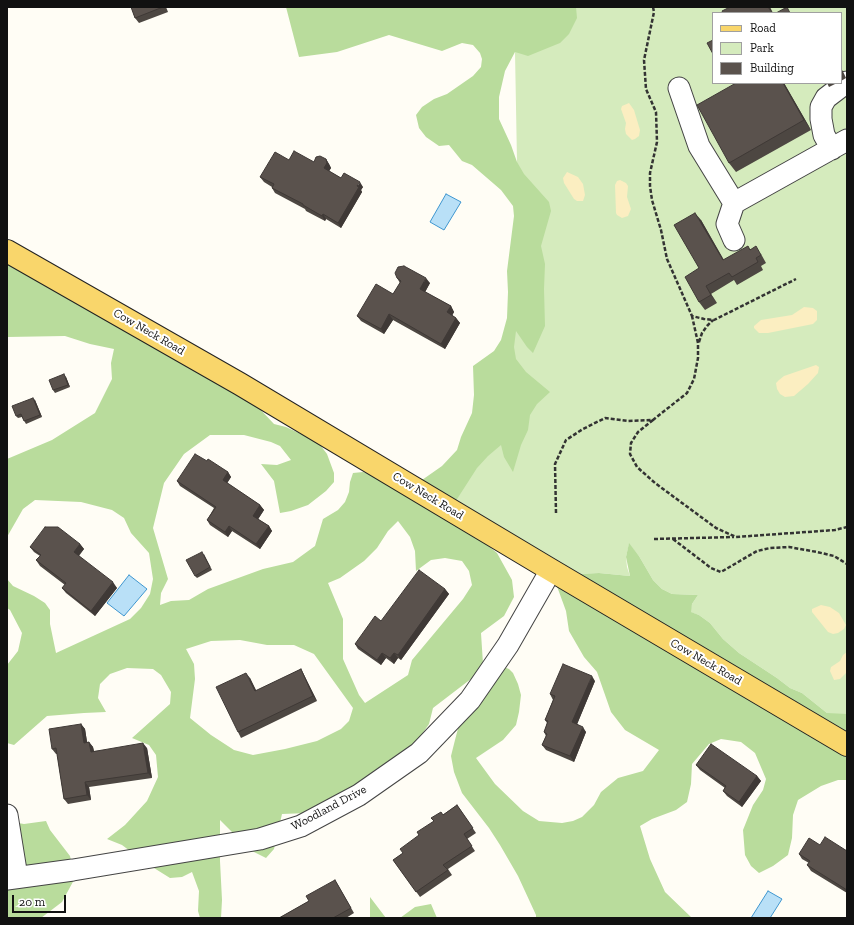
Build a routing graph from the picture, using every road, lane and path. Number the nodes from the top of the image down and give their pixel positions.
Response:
1 (653, 7) edge
2 (847, 82) edge
3 (679, 88) dead end
4 (839, 145) edge
5 (734, 204) junction
6 (734, 240) dead end
7 (7, 251) edge
8 (796, 279) dead end
9 (692, 316) junction
10 (714, 320) junction
11 (698, 343) junction
12 (653, 420) junction
13 (556, 513) dead end
14 (847, 527) edge
15 (736, 537) junction
16 (654, 539) dead end
17 (673, 539) junction
18 (847, 564) edge
19 (551, 570) junction
20 (847, 745) edge
21 (7, 815) edge
22 (12, 878) edge

1 - 9 path
2 - 4 street
3 - 5 street
4 - 5 street
5 - 6 street
7 - 19 main road, Cow Neck Road
8 - 10 path
9 - 10 path
9 - 11 path
10 - 11 path
11 - 12 path
12 - 13 path
12 - 15 path
14 - 15 path
15 - 17 path
16 - 17 path
17 - 18 path
19 - 20 main road, Cow Neck Road
19 - 22 street, Woodland Drive
21 - 22 street

